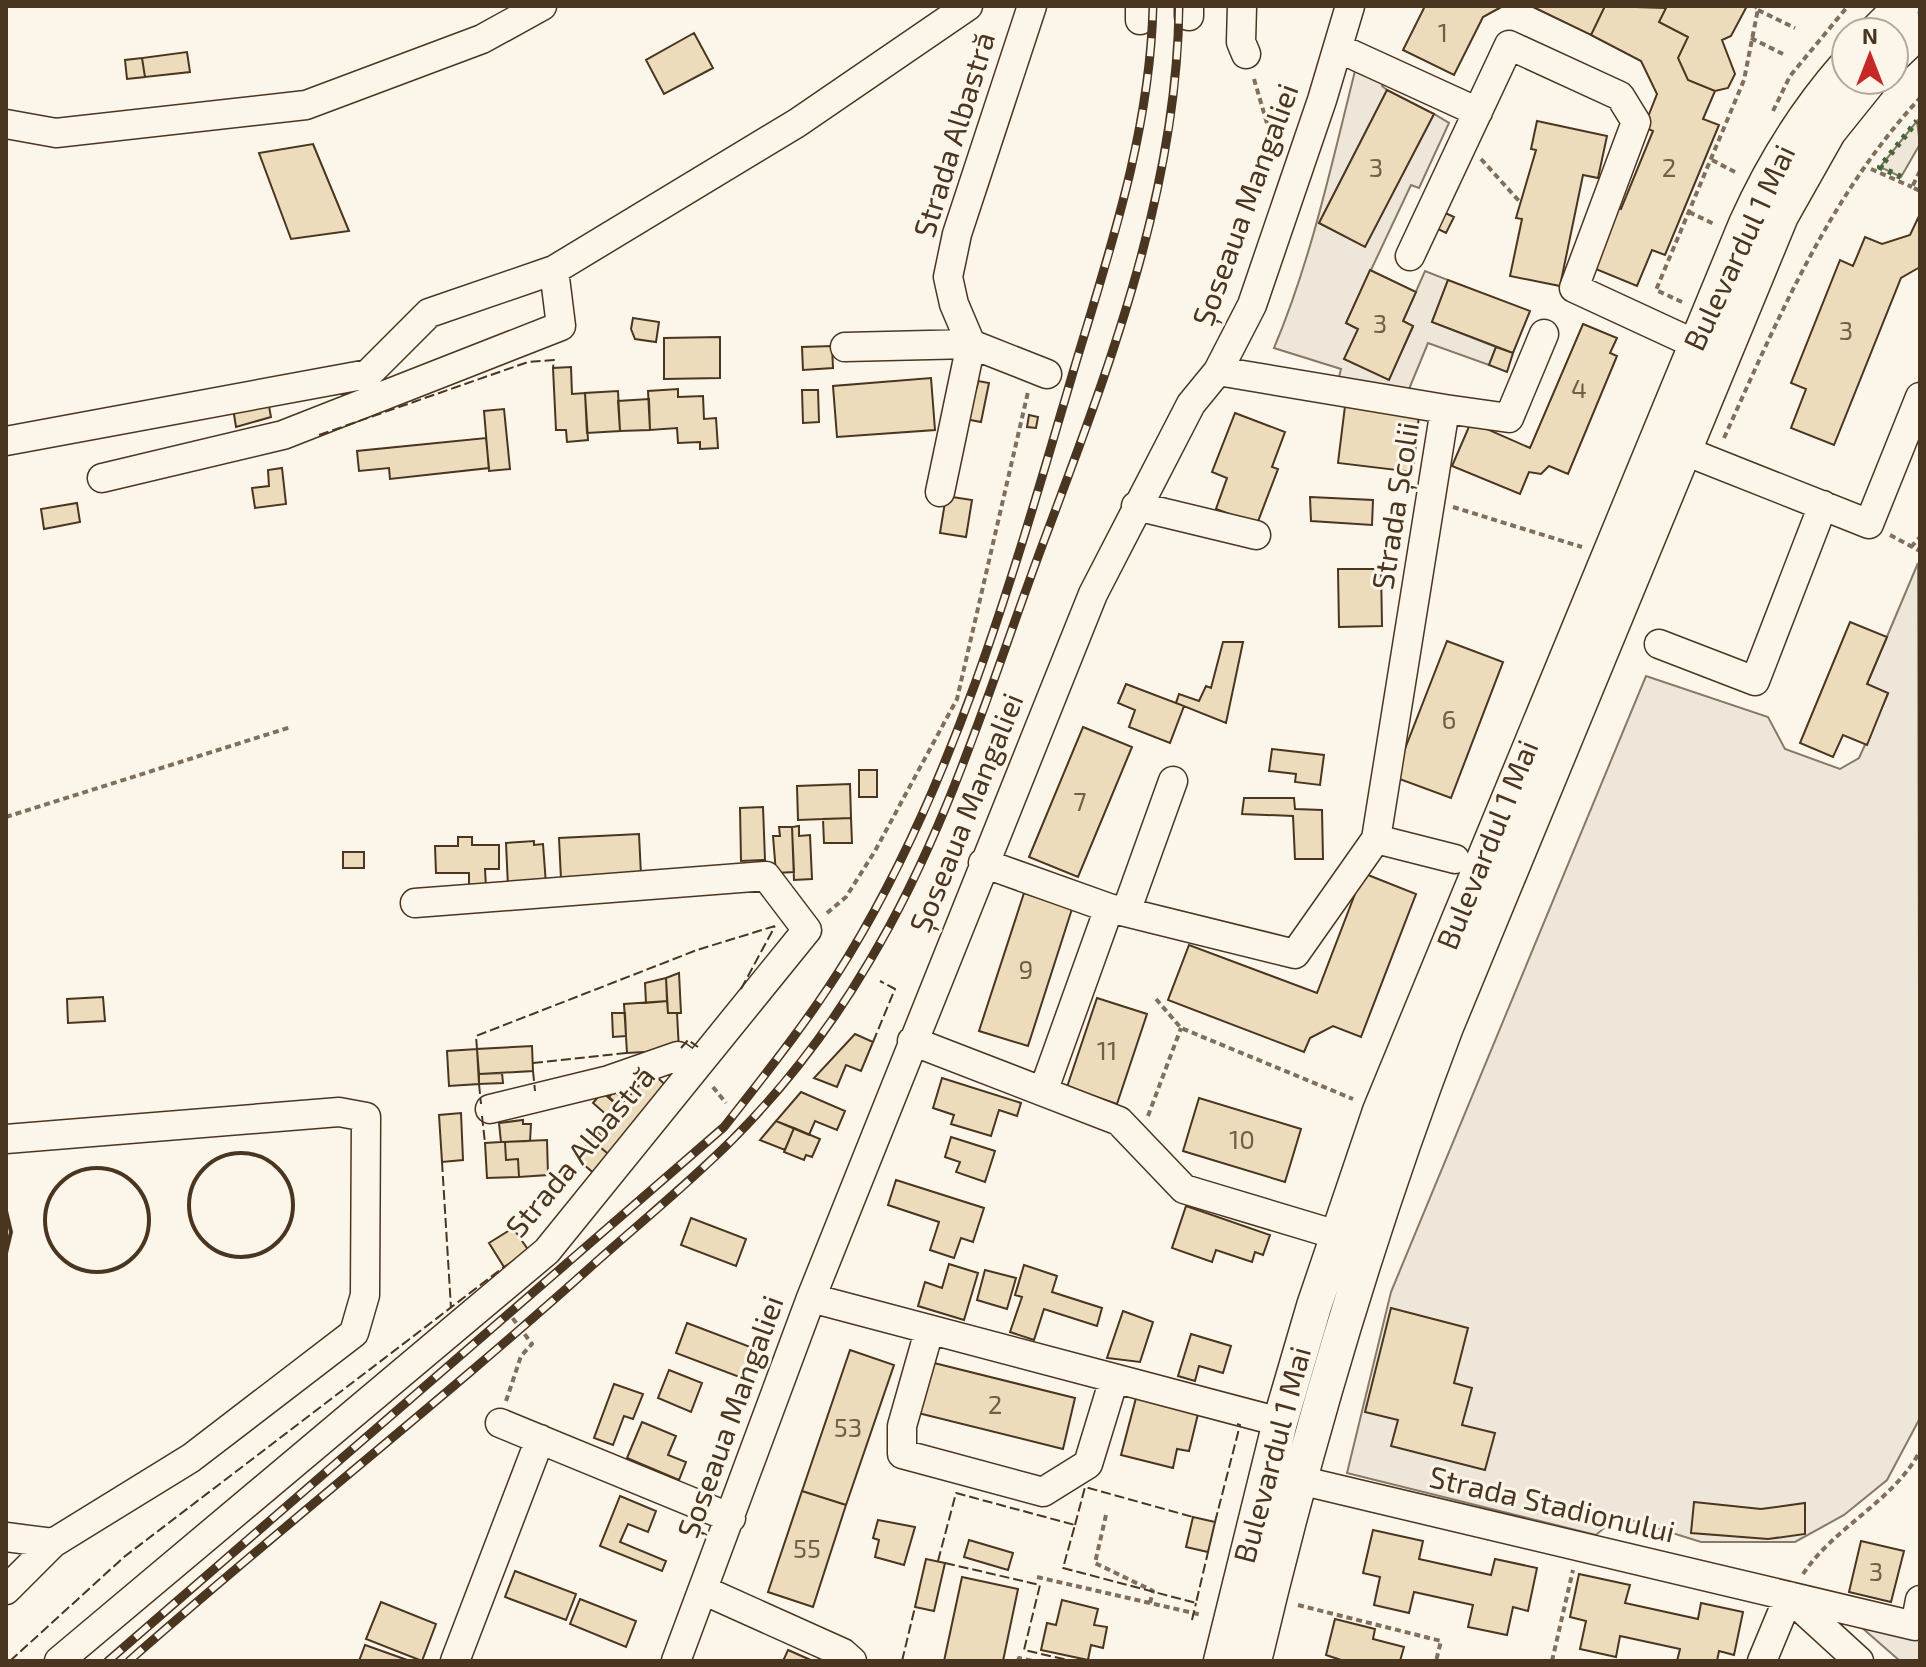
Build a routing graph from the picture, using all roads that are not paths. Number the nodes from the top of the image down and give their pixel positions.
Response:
1 (542, 6) edge
2 (968, 6) edge
3 (1032, 6) edge
4 (1242, 6) edge
5 (1350, 6) edge
6 (1338, 48) junction
7 (1246, 54) road end
8 (1830, 86) edge
9 (1857, 96) edge
10 (1478, 112) junction
11 (6, 124) edge
12 (1410, 256) dead end
13 (554, 270) junction
14 (1544, 334) dead end
15 (971, 344) junction
16 (1695, 344) junction
17 (845, 347) dead end
18 (1218, 371) junction
19 (1040, 372) road end
20 (1920, 397) edge
21 (1445, 409) junction
22 (6, 441) edge
23 (1699, 456) junction
24 (102, 478) dead end
25 (940, 492) dead end
26 (1823, 505) junction
27 (1136, 506) junction
28 (1256, 535) dead end
29 (1659, 644) dead end
30 (1173, 781) dead end
31 (1376, 839) junction
32 (1442, 855) dead end
33 (983, 863) junction
34 (415, 903) dead end
35 (1118, 909) junction
36 (912, 1041) junction
37 (695, 1068) junction
38 (1044, 1089) junction
39 (490, 1109) dead end
40 (6, 1139) edge
41 (1337, 1235) junction
42 (811, 1298) junction
43 (929, 1331) junction
44 (1114, 1379) junction
45 (1280, 1422) junction
46 (500, 1423) dead end
47 (540, 1439) junction
48 (1299, 1480) junction
49 (731, 1518) junction
50 (6, 1537) edge
51 (53, 1543) junction
52 (6, 1590) edge
53 (703, 1590) junction
54 (1789, 1596) junction
55 (1920, 1600) edge
56 (59, 1661) edge
57 (455, 1661) edge
58 (676, 1661) edge
59 (852, 1661) edge
60 (1221, 1661) edge
61 (1254, 1661) edge
62 (1762, 1661) edge
63 (1859, 1661) edge

1 - 11 street
2 - 13 street
3 - 15 street, Strada Albastră
4 - 7 street
5 - 6 street, Șoseaua Mangaliei
6 - 10 street
6 - 18 street, Șoseaua Mangaliei
8 - 16 main road, Bulevardul 1 Mai
9 - 23 main road, Bulevardul 1 Mai
10 - 12 street
10 - 16 street
13 - 22 street
13 - 24 street
14 - 21 street
15 - 17 street
15 - 19 street
15 - 25 street
16 - 41 main road, Bulevardul 1 Mai
18 - 21 street, Strada Școlii
18 - 27 street, Șoseaua Mangaliei
20 - 26 street
21 - 31 street, Strada Școlii
23 - 26 street
23 - 48 main road, Bulevardul 1 Mai
26 - 29 street
27 - 28 street
27 - 33 street, Șoseaua Mangaliei
30 - 35 street
31 - 32 street
31 - 35 street, Strada Școlii
33 - 35 street
33 - 36 street, Șoseaua Mangaliei
34 - 37 street, Strada Albastră
35 - 38 street
36 - 38 street
36 - 42 street, Șoseaua Mangaliei
37 - 39 street
37 - 56 street, Strada Albastră
38 - 41 street
40 - 51 street
41 - 45 main road, Bulevardul 1 Mai
42 - 43 street
42 - 49 street, Șoseaua Mangaliei
43 - 44 street
43 - 44 street
44 - 45 street
45 - 60 main road, Bulevardul 1 Mai
46 - 47 street
47 - 49 street
47 - 57 street
48 - 54 street, Strada Stadionului
48 - 61 main road, Bulevardul 1 Mai
49 - 53 street, Șoseaua Mangaliei
50 - 51 street
51 - 52 street
53 - 58 street, Șoseaua Mangaliei
53 - 59 street
54 - 55 street, Strada Stadionului
54 - 62 street
54 - 63 street

